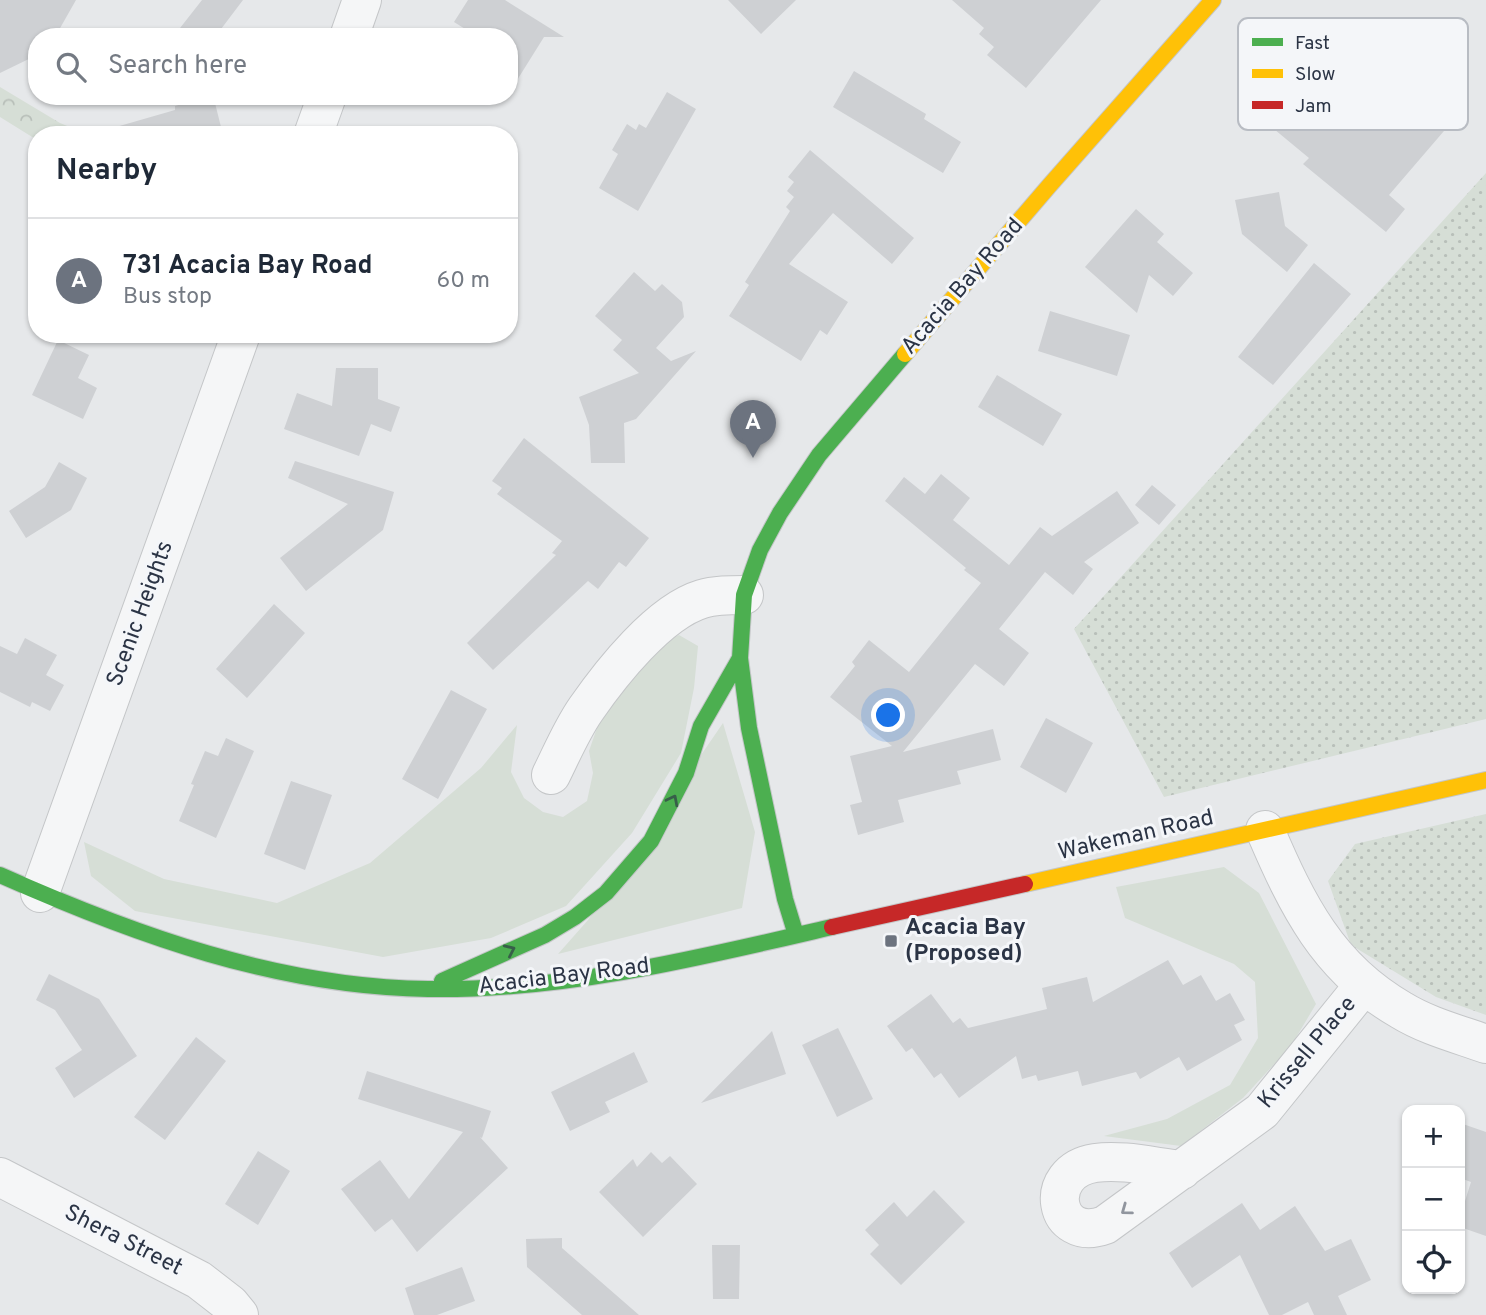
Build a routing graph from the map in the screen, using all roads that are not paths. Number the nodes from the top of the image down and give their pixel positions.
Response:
1 (362, 0) edge
2 (1213, 0) edge
3 (352, 28) edge
4 (324, 105) edge
5 (316, 126) edge
6 (239, 343) edge
7 (744, 595) junction
8 (740, 657) junction
9 (551, 775) dead end
10 (1486, 780) edge
11 (1265, 830) junction
12 (0, 876) edge
13 (40, 893) junction
14 (796, 935) junction
15 (1364, 985) junction
16 (426, 989) junction
17 (1486, 1044) edge
18 (1182, 1170) dead end
19 (0, 1177) edge
20 (239, 1315) edge

1 - 3 street
2 - 7 street, Acacia Bay Road
4 - 5 street
6 - 13 street, Scenic Heights
7 - 8 street, Acacia Bay Road
7 - 9 street
8 - 14 street, Acacia Bay Road
16 -> 8 street
10 - 11 street, Wakeman Road
11 - 14 street, Wakeman Road
11 - 15 street
12 - 13 street, Acacia Bay Road
13 - 16 street, Acacia Bay Road
14 - 16 street, Acacia Bay Road
15 - 17 street
15 - 18 street, Krissell Place
19 - 20 street, Shera Street

